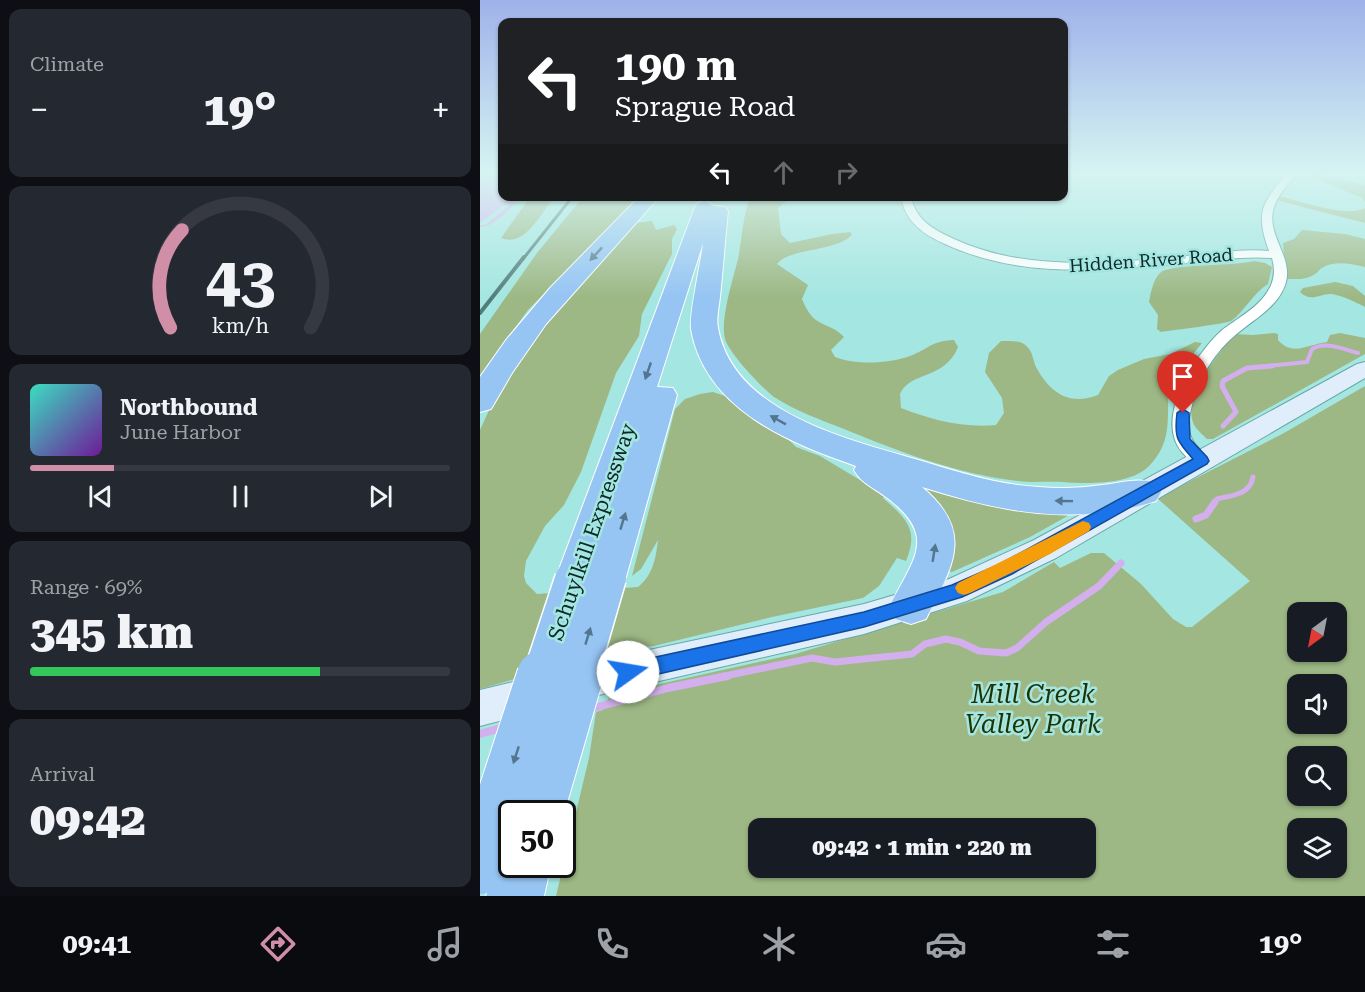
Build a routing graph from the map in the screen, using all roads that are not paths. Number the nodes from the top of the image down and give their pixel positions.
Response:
1 (633, 215) edge
2 (711, 215) edge
3 (715, 215) edge
4 (912, 215) edge
5 (1267, 215) edge
6 (1278, 255) junction
7 (1365, 369) edge
8 (480, 402) edge
9 (821, 442) junction
10 (1202, 461) junction
11 (1143, 492) junction
12 (590, 579) junction
13 (911, 606) junction
14 (480, 708) edge
15 (530, 800) edge
16 (540, 800) edge

1 -> 8 highway
2 - 12 highway, Schuylkill Expressway
9 -> 3 highway
4 - 6 street, Hidden River Road
5 - 6 street
6 - 10 street
7 - 10 main road
11 -> 9 highway
13 -> 9 highway
10 - 11 main road
11 - 13 main road
12 -> 15 highway, Schuylkill Expressway, bridge
16 -> 12 highway, Schuylkill Expressway, bridge
13 - 14 main road

